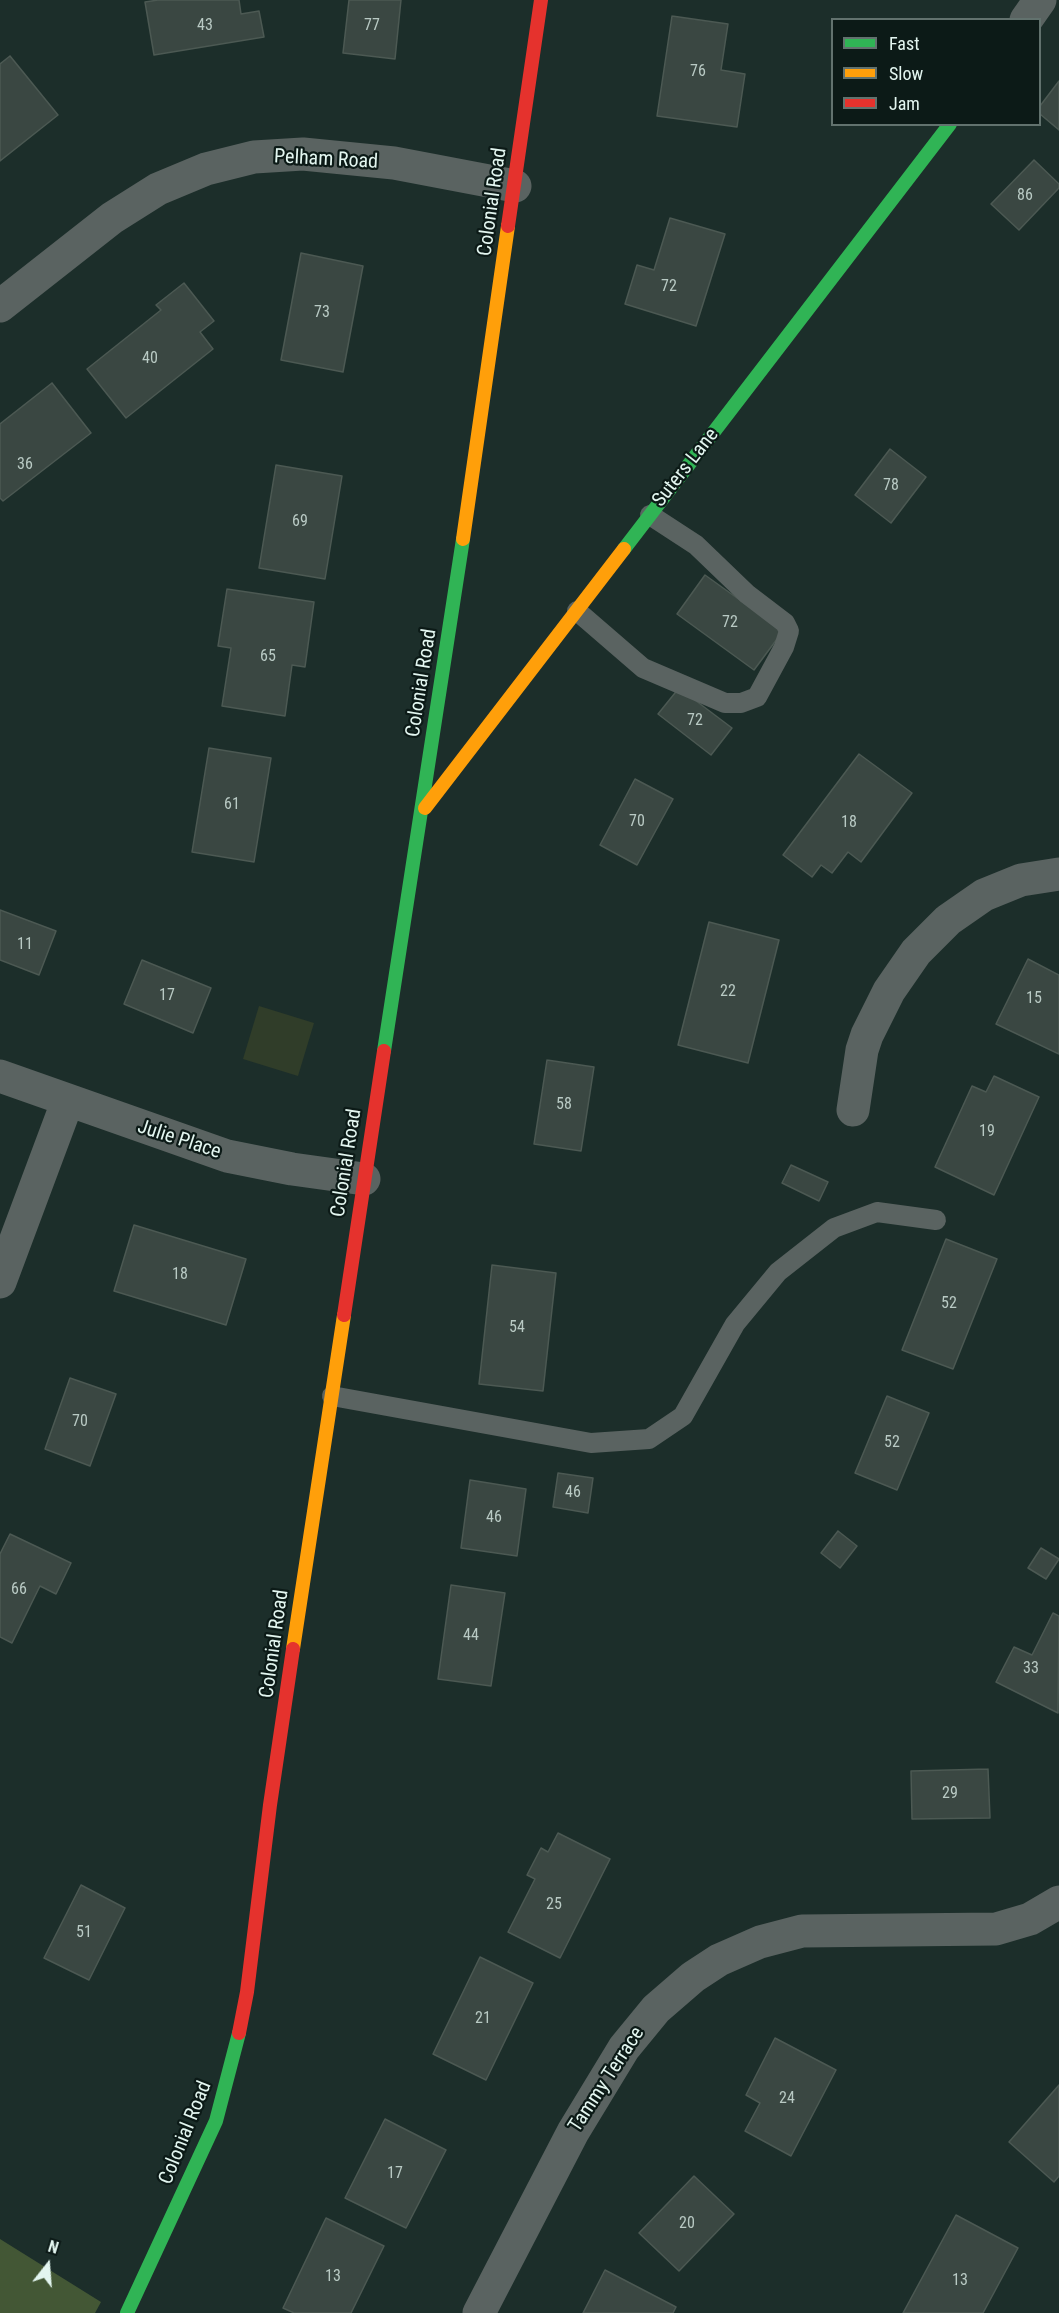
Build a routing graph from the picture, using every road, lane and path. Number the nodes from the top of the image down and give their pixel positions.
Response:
1 (541, 0) edge
2 (1040, 0) edge
3 (1027, 18) edge
4 (948, 126) edge
5 (515, 186) junction
6 (0, 306) edge
7 (650, 515) junction
8 (577, 611) junction
9 (422, 812) junction
10 (1059, 874) edge
11 (0, 1076) edge
12 (68, 1101) junction
13 (853, 1110) dead end
14 (364, 1179) junction
15 (936, 1220) dead end
16 (0, 1282) edge
17 (332, 1396) junction
18 (1059, 1902) edge
19 (127, 2313) edge
20 (479, 2313) edge

1 - 5 street, Colonial Road
2 - 3 street
4 - 7 street, Suters Lane
5 - 6 street, Pelham Road
5 - 9 street, Colonial Road
7 - 8 street, Suters Lane
7 - 8 lane
8 - 9 street, Suters Lane
9 - 14 street, Colonial Road
10 - 13 street
11 - 12 street, Julie Place
12 - 14 street, Julie Place
12 - 16 street
14 - 17 street, Colonial Road
15 - 17 lane
17 - 19 street, Colonial Road
18 - 20 street, Tammy Terrace

